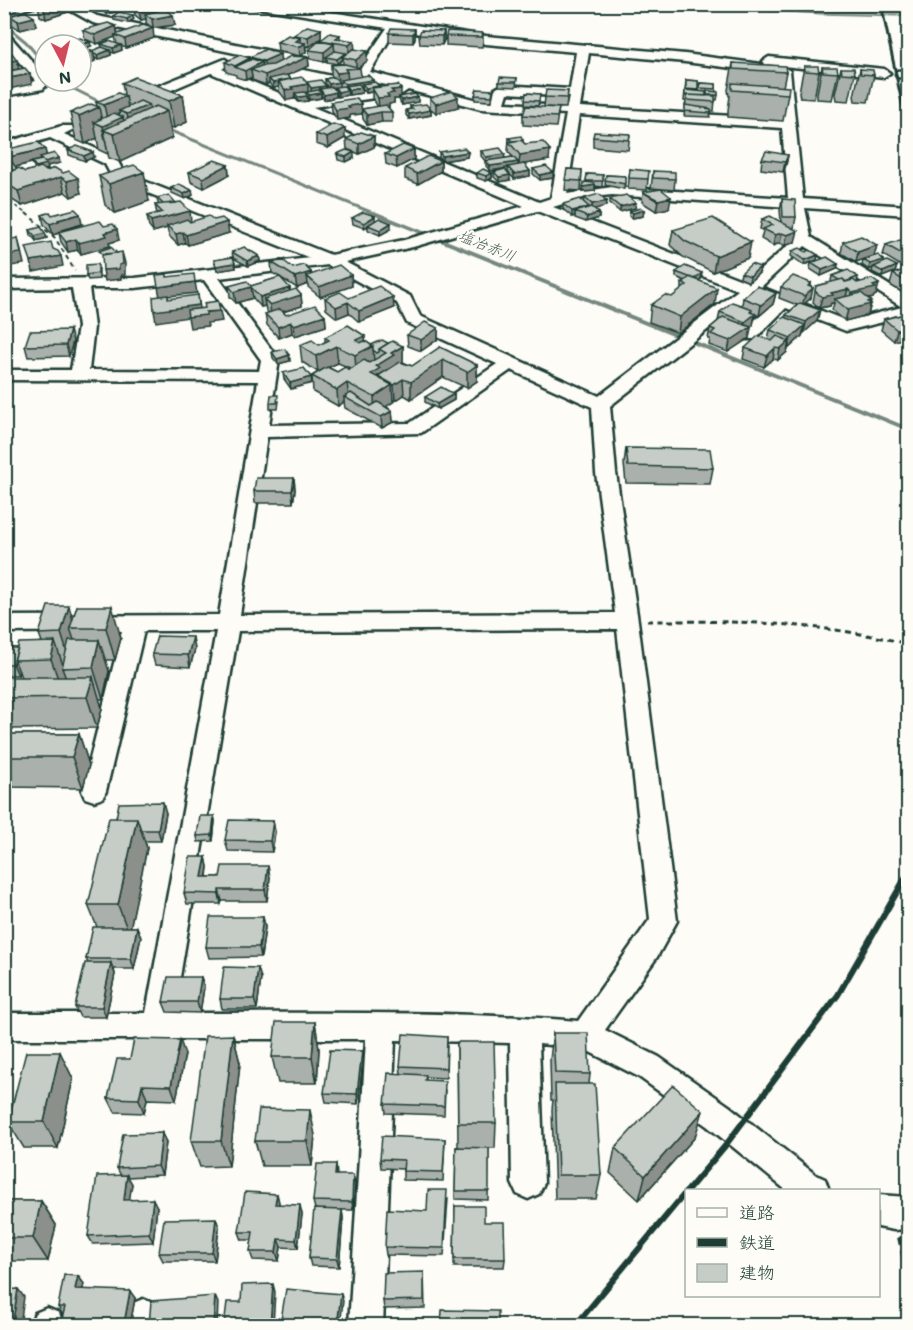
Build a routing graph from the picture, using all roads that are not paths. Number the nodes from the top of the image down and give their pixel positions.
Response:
1 (39, 4) edge
2 (64, 4) edge
3 (253, 4) edge
4 (299, 4) edge
5 (4, 12) edge
6 (324, 16) junction
7 (312, 27) edge
8 (390, 31) edge
9 (4, 37) edge
10 (272, 44) dead end
11 (583, 50) junction
12 (252, 52) junction
13 (211, 69) junction
14 (851, 70) junction
15 (784, 71) junction
16 (884, 73) dead end
17 (362, 74) junction
18 (285, 87) edge
19 (416, 88) junction
20 (263, 91) junction
21 (4, 92) edge
22 (575, 93) junction
23 (127, 104) edge
24 (297, 105) junction
25 (498, 106) junction
26 (572, 111) junction
27 (790, 124) junction
28 (75, 126) edge
29 (54, 135) junction
30 (4, 148) edge
31 (558, 201) junction
32 (796, 202) junction
33 (537, 207) junction
34 (909, 210) edge
35 (804, 239) junction
36 (330, 260) junction
37 (209, 276) junction
38 (4, 284) edge
39 (80, 284) junction
40 (748, 290) junction
41 (782, 303) junction
42 (909, 304) edge
43 (909, 311) edge
44 (749, 335) edge
45 (510, 363) junction
46 (4, 375) edge
47 (79, 375) junction
48 (268, 376) junction
49 (601, 404) junction
50 (259, 431) junction
51 (627, 621) junction
52 (4, 624) edge
53 (135, 624) junction
54 (228, 624) junction
55 (94, 791) dead end
56 (158, 1025) junction
57 (4, 1026) edge
58 (381, 1026) junction
59 (524, 1030) junction
60 (585, 1035) junction
61 (528, 1183) dead end
62 (810, 1189) edge
63 (366, 1326) edge

1 - 5 street
2 - 12 street
3 - 6 street
4 - 14 street
6 - 7 street
6 - 11 street
8 - 17 street
9 - 21 street
10 - 12 street
11 - 15 street
11 - 22 street
12 - 13 street
12 - 17 street
13 - 20 street
13 - 23 street
14 - 15 street
14 - 16 street
15 - 27 street
17 - 19 street
18 - 20 street
19 - 24 street
19 - 25 street
20 - 24 street
22 - 25 street
22 - 26 street
24 - 33 street
25 - 26 street
26 - 27 street
26 - 31 street
27 - 32 street
28 - 29 street
29 - 30 street
29 - 36 street
31 - 32 street
31 - 33 street
32 - 34 street
32 - 35 street
33 - 36 street
33 - 40 street
35 - 40 street
35 - 42 street
36 - 37 street
36 - 45 street
37 - 39 street
37 - 48 street
38 - 39 street
39 - 47 street
40 - 41 street
40 - 49 street
41 - 43 street
41 - 44 street
45 - 49 street
45 - 50 street
46 - 47 street
47 - 48 street
48 - 50 street
49 - 51 street
50 - 54 street
51 - 54 street
51 - 60 street
52 - 53 street
53 - 54 street
53 - 55 street
54 - 56 street
56 - 57 street
56 - 58 street
58 - 59 street
58 - 63 street
59 - 60 street
59 - 61 street
60 - 62 street

